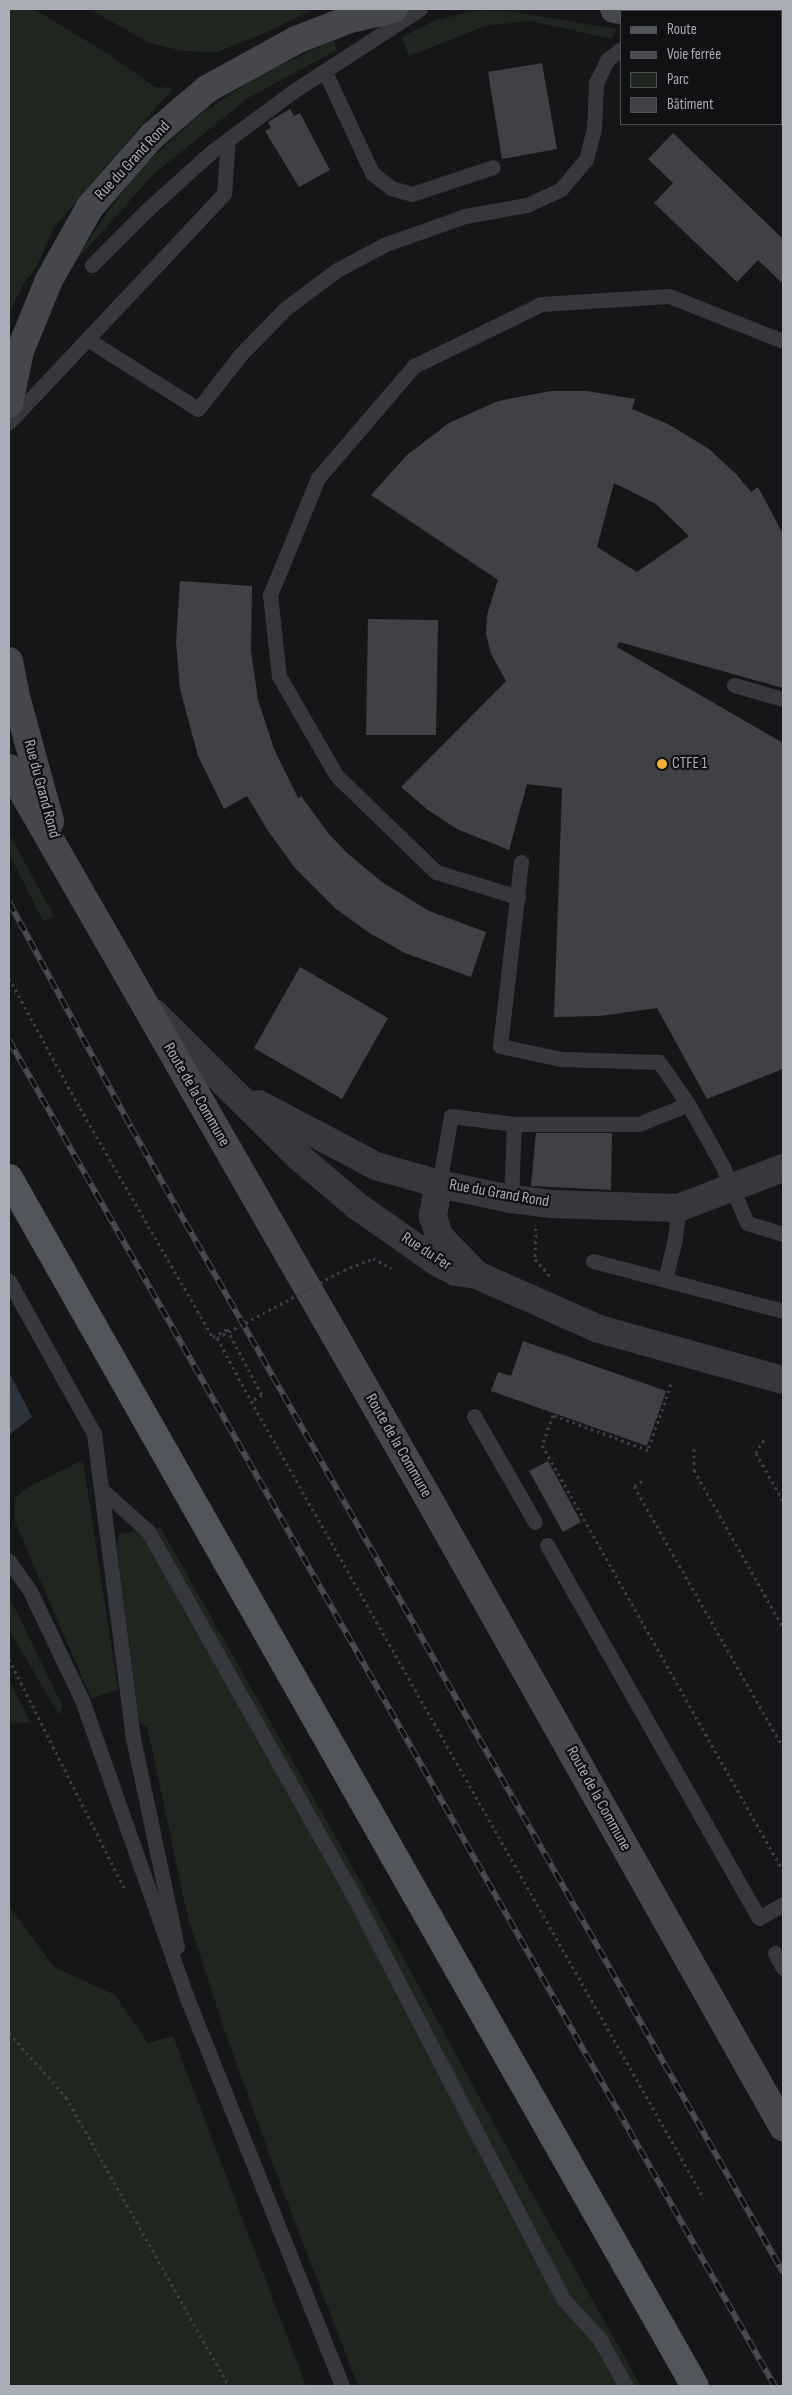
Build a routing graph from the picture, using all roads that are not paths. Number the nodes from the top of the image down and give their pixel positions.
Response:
1 (394, 9) edge
2 (420, 9) edge
3 (620, 50) edge
4 (325, 72) junction
5 (228, 140) junction
6 (493, 167) dead end
7 (92, 265) dead end
8 (86, 339) junction
9 (783, 341) edge
10 (9, 404) edge
11 (9, 422) edge
12 (9, 661) edge
13 (734, 685) dead end
14 (783, 699) edge
15 (9, 768) edge
16 (60, 858) junction
17 (521, 862) dead end
18 (518, 897) junction
19 (140, 1000) junction
20 (230, 1088) junction
21 (688, 1104) junction
22 (514, 1124) junction
23 (783, 1168) edge
24 (9, 1178) edge
25 (439, 1184) junction
26 (730, 1188) junction
27 (510, 1199) junction
28 (678, 1208) junction
29 (783, 1234) edge
30 (594, 1261) dead end
31 (477, 1275) junction
32 (665, 1280) junction
33 (9, 1281) edge
34 (783, 1311) edge
35 (783, 1380) edge
36 (474, 1416) dead end
37 (101, 1489) junction
38 (535, 1522) dead end
39 (547, 1545) dead end
40 (9, 1561) edge
41 (783, 1904) edge
42 (775, 1953) dead end
43 (783, 1968) edge
44 (190, 2004) junction
45 (783, 2127) edge
46 (342, 2386) edge
47 (626, 2386) edge
48 (695, 2386) edge

1 - 10 main road, Rue du Grand Rond
2 - 4 lane
3 - 8 lane
4 - 5 lane
4 - 6 lane
5 - 7 lane
5 - 8 lane
8 - 11 lane
9 - 18 lane
12 - 16 main road, Rue du Grand Rond
13 - 14 lane
15 - 16 main road, Route de la Commune
16 - 19 main road, Route de la Commune
17 - 18 lane
18 - 21 lane
19 - 20 street, Rue du Fer
19 - 45 main road, Route de la Commune
20 - 25 street, Rue du Grand Rond
20 - 31 street, Rue du Fer
21 - 22 lane
21 - 26 lane
22 - 25 lane
22 - 27 lane
23 - 26 street, Rue du Grand Rond
24 - 48 main road
25 - 27 street, Rue du Grand Rond
25 - 31 street
26 - 28 street, Rue du Grand Rond
26 - 29 lane
27 - 28 street, Rue du Grand Rond
28 - 32 lane
30 - 32 lane
31 - 35 street, Rue du Fer
32 - 34 lane
33 - 37 lane
36 - 38 lane
37 - 44 lane
37 - 47 lane
39 - 41 lane
40 - 44 lane
42 - 43 lane
44 - 46 lane

